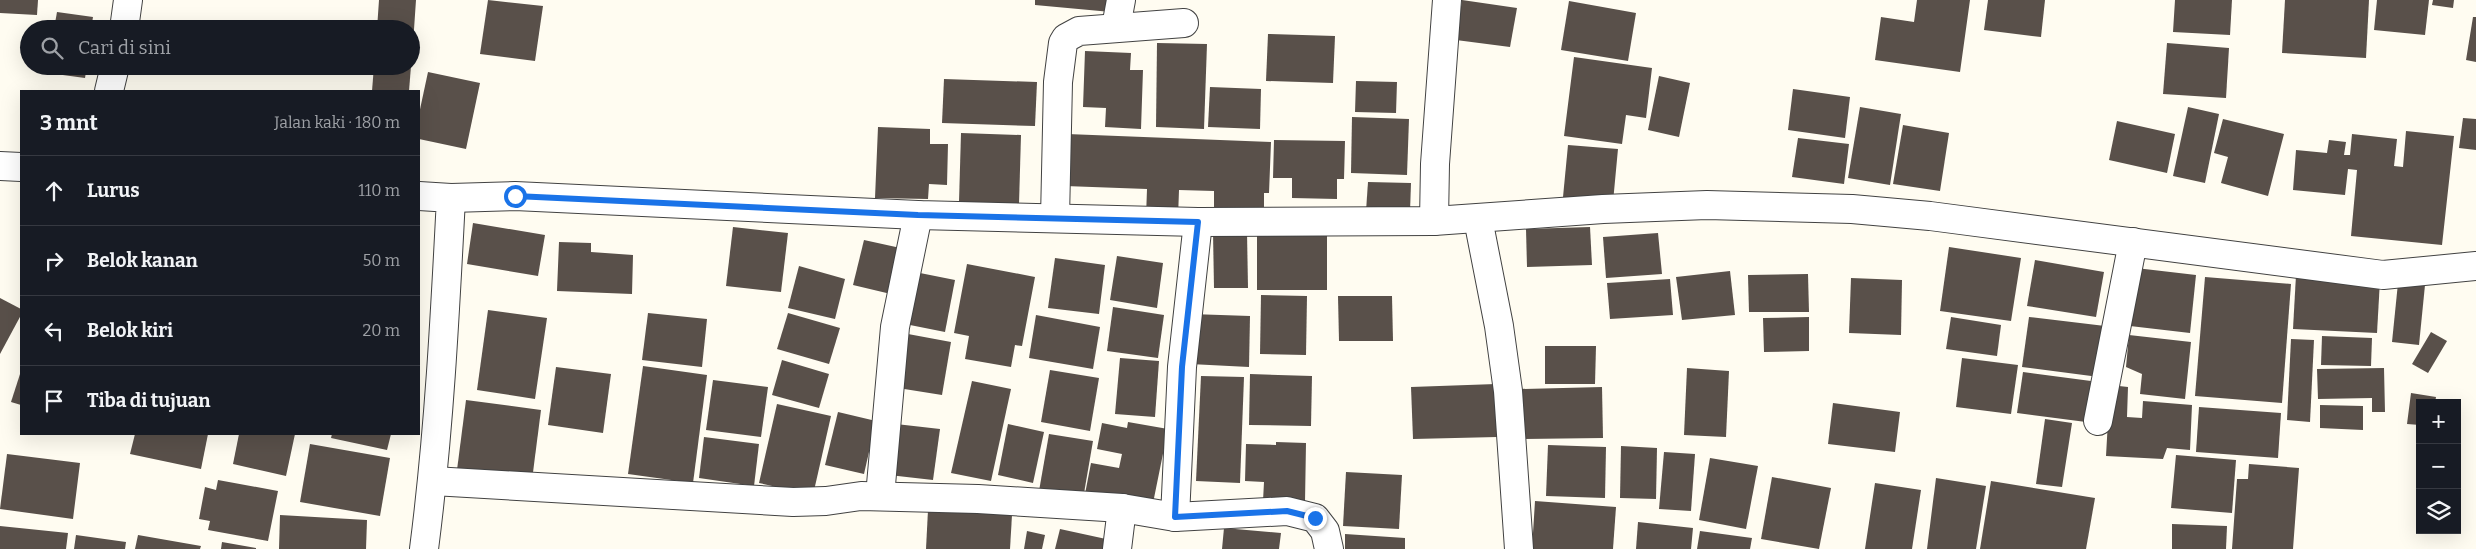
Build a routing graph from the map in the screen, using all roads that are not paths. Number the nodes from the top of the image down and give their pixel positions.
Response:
1 (128, 0) edge
2 (1121, 0) edge
3 (1447, 0) edge
4 (125, 20) edge
5 (1184, 23) dead end
6 (1116, 27) junction
7 (113, 75) edge
8 (109, 90) edge
9 (0, 166) edge
10 (20, 168) edge
11 (420, 196) edge
12 (451, 198) junction
13 (918, 215) junction
14 (1055, 218) junction
15 (1478, 219) junction
16 (1434, 221) junction
17 (1198, 222) junction
18 (2132, 242) junction
19 (2476, 266) edge
20 (2098, 420) dead end
21 (433, 481) junction
22 (880, 496) junction
23 (1122, 508) junction
24 (1175, 517) junction
25 (424, 549) edge
26 (1116, 549) edge
27 (1328, 549) edge
28 (1519, 549) edge

1 - 4 street
2 - 6 street
3 - 16 street
5 - 6 street
6 - 14 street
7 - 8 street
9 - 10 street
11 - 12 street
12 - 13 street
12 - 21 street
13 - 14 street
13 - 22 street
14 - 17 street
15 - 16 street
15 - 18 street
15 - 28 street
16 - 17 street
17 - 24 street
18 - 19 street
18 - 20 street
21 - 22 street
21 - 25 street
22 - 23 street
23 - 24 street
23 - 26 street
24 - 27 street

